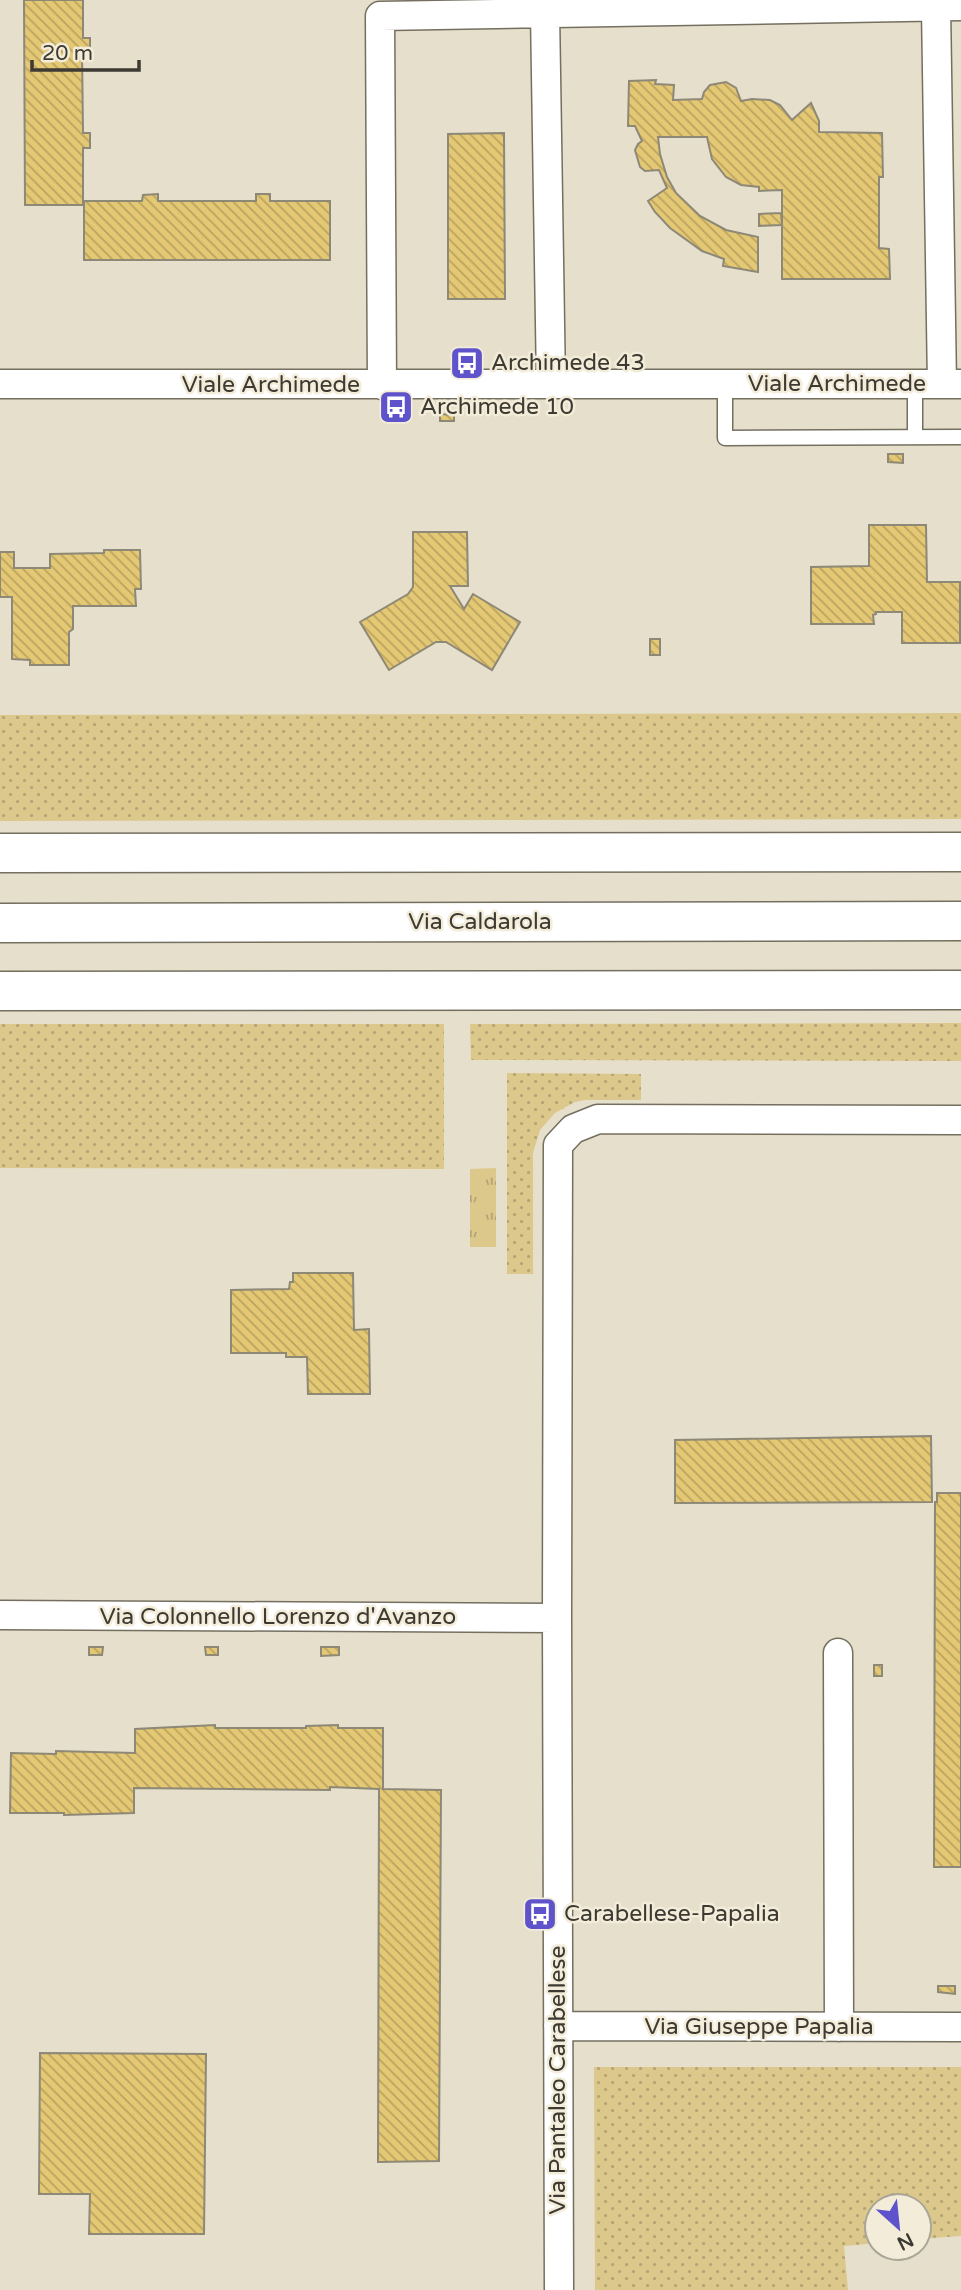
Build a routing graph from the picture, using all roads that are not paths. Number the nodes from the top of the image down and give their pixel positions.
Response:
1 (948, 6) edge
2 (545, 12) junction
3 (0, 384) edge
4 (725, 384) junction
5 (939, 384) edge
6 (382, 385) junction
7 (551, 385) junction
8 (915, 437) junction
9 (961, 437) edge
10 (961, 852) edge
11 (0, 853) edge
12 (961, 921) edge
13 (0, 923) edge
14 (961, 990) edge
15 (0, 991) edge
16 (961, 1120) edge
17 (0, 1615) edge
18 (556, 1618) junction
19 (838, 1653) dead end
20 (558, 2026) junction
21 (839, 2027) junction
22 (961, 2027) edge
23 (559, 2290) edge

1 - 2 street
1 - 5 street
2 - 6 street
2 - 7 street
3 - 6 street, Viale Archimede
4 - 5 street, Viale Archimede
4 - 7 street, Viale Archimede
4 - 8 lane
5 - 8 lane
6 - 7 street, Viale Archimede
8 - 9 lane
10 - 11 street
12 - 13 street, Via Caldarola
14 - 15 street
16 - 18 street, Via Pantaleo Carabellese
17 - 18 street, Via Colonnello Lorenzo d'Avanzo
18 - 20 street, Via Pantaleo Carabellese
19 - 21 street
20 - 21 street, Via Giuseppe Papalia
20 - 23 street, Via Pantaleo Carabellese
21 - 22 street, Via Giuseppe Papalia

